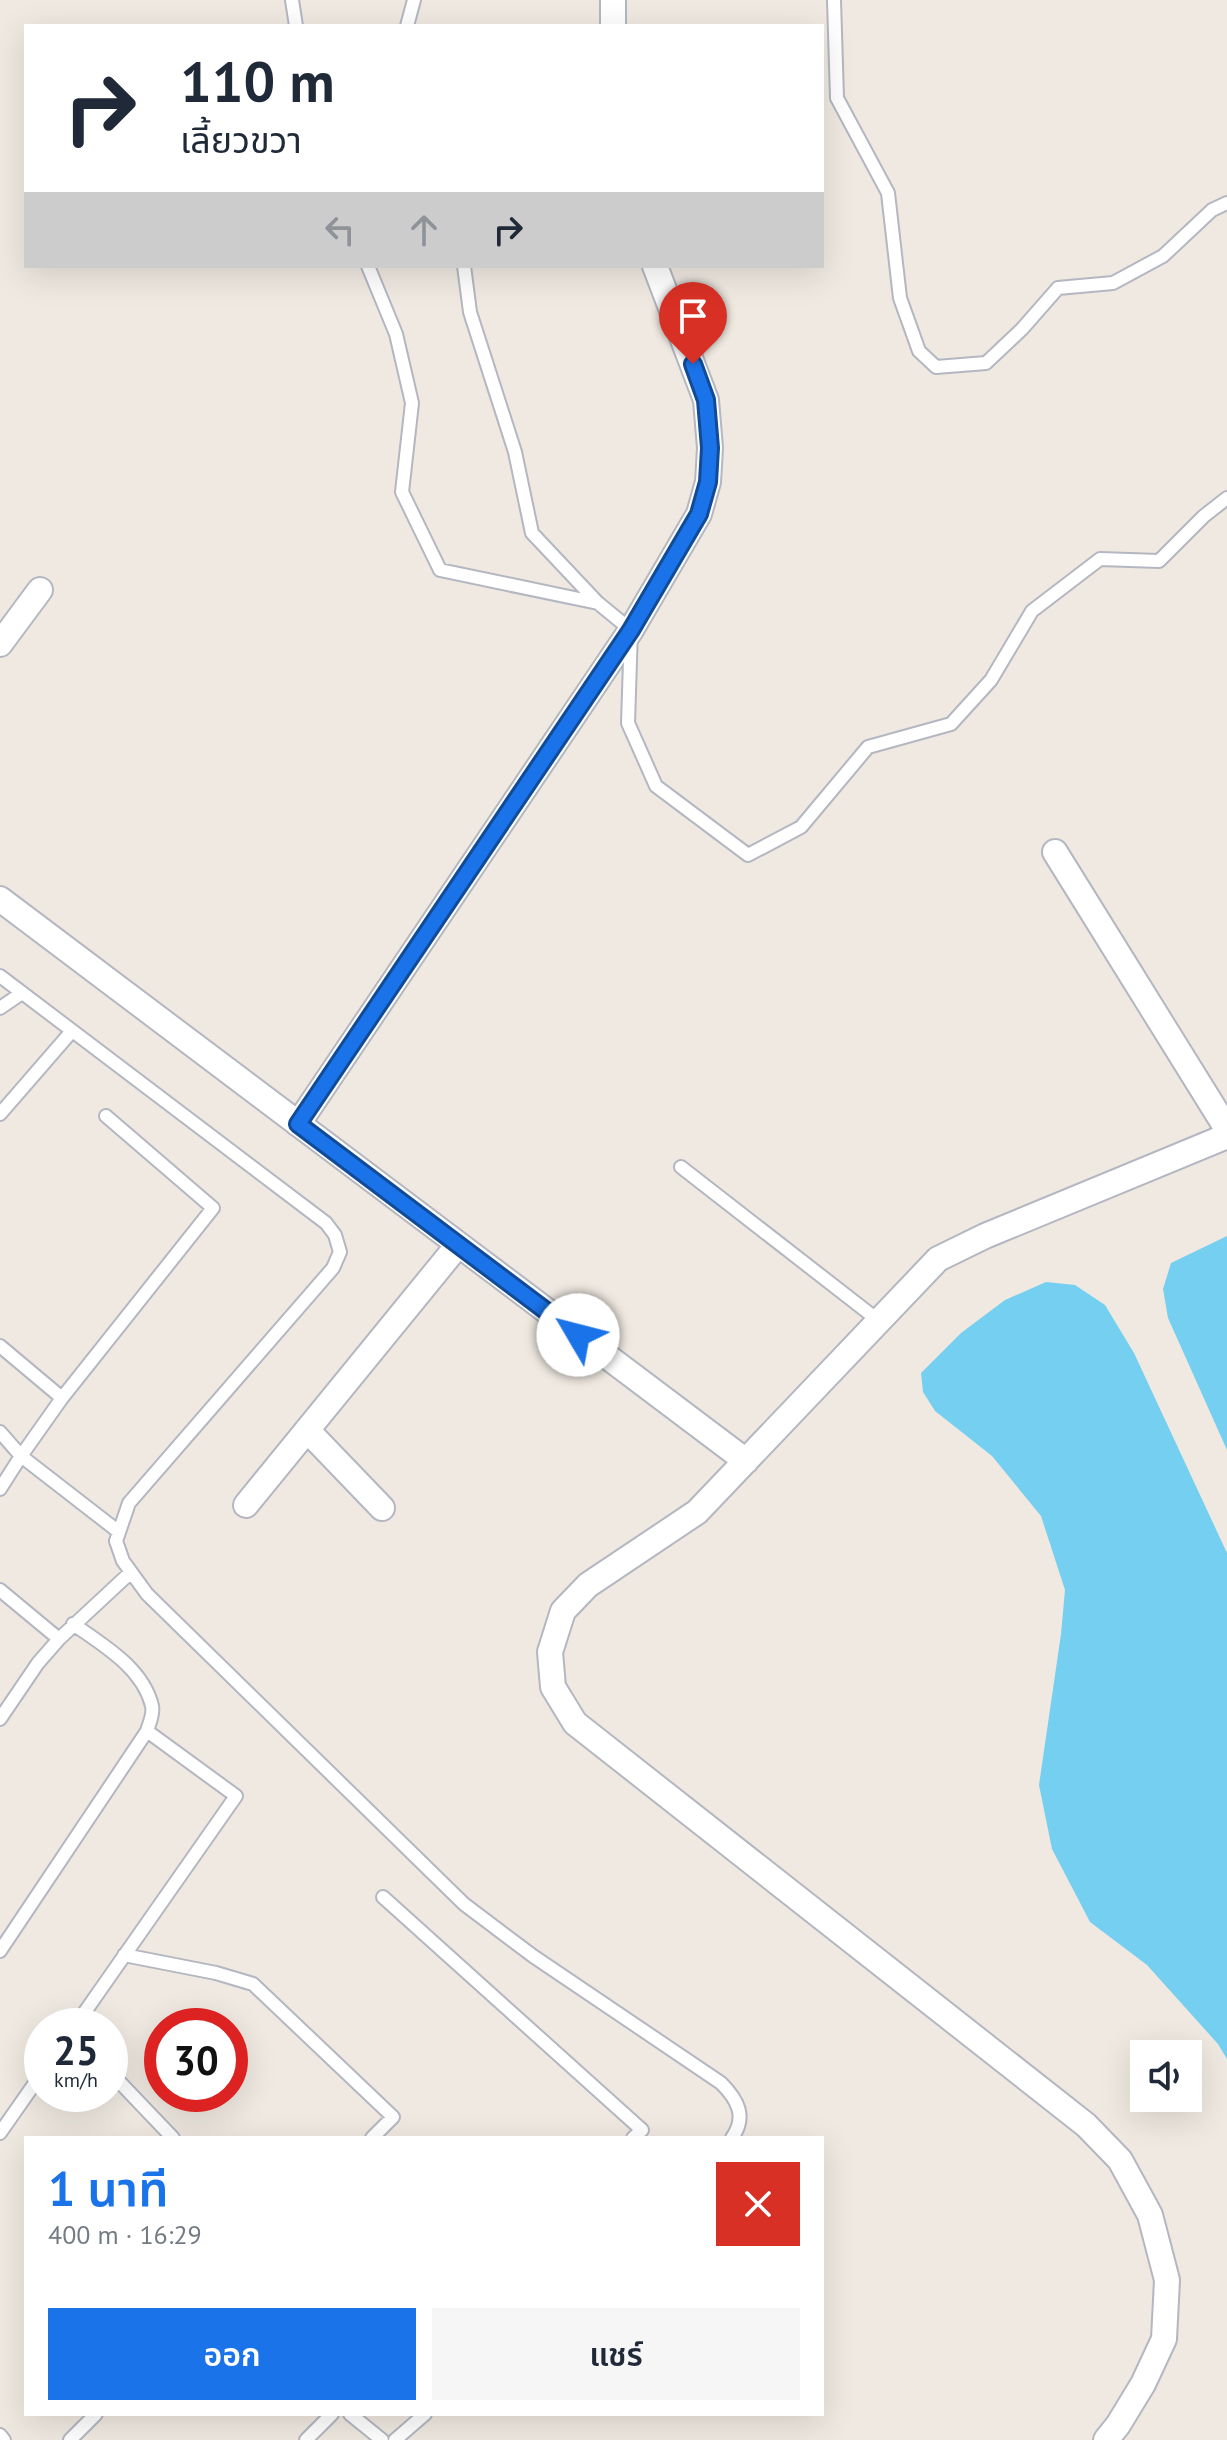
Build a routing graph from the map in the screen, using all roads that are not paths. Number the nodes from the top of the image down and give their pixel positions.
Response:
1 (292, 0) edge
2 (414, 0) edge
3 (613, 0) edge
4 (834, 0) edge
5 (296, 24) edge
6 (408, 24) edge
7 (613, 24) edge
8 (1227, 203) edge
9 (369, 268) edge
10 (464, 268) edge
11 (656, 268) edge
12 (1227, 498) edge
13 (40, 590) dead end
14 (598, 603) junction
15 (631, 630) junction
16 (0, 644) edge
17 (1055, 852) dead end
18 (0, 899) edge
19 (0, 976) edge
20 (22, 993) junction
21 (0, 1008) edge
22 (72, 1031) junction
23 (0, 1114) edge
24 (106, 1116) dead end
25 (298, 1124) junction
26 (1227, 1129) edge
27 (1227, 1136) edge
28 (681, 1167) dead end
29 (458, 1245) junction
30 (879, 1321) junction
31 (0, 1346) edge
32 (62, 1398) junction
33 (307, 1430) junction
34 (0, 1432) edge
35 (21, 1456) junction
36 (746, 1461) junction
37 (0, 1489) edge
38 (246, 1505) dead end
39 (382, 1508) dead end
40 (119, 1532) junction
41 (131, 1572) junction
42 (0, 1590) edge
43 (73, 1624) junction
44 (59, 1639) junction
45 (0, 1719) edge
46 (147, 1731) junction
47 (383, 1897) dead end
48 (0, 1951) edge
49 (124, 1955) junction
50 (87, 2008) edge
51 (128, 2091) edge
52 (24, 2099) edge
53 (0, 2133) edge
54 (171, 2136) edge
55 (374, 2136) edge
56 (635, 2136) edge
57 (733, 2136) edge
58 (94, 2416) edge
59 (330, 2416) edge
60 (352, 2416) edge
61 (423, 2416) edge
62 (0, 2435) edge
63 (4, 2440) edge
64 (70, 2440) edge
65 (306, 2440) edge
66 (382, 2440) edge
67 (395, 2440) edge
68 (1106, 2440) edge

1 - 5 lane
2 - 6 lane
3 - 7 street
4 - 8 lane
9 - 14 lane
10 - 14 lane
11 - 15 street
12 - 15 lane
13 - 16 street
14 - 15 lane
15 - 25 street
17 - 26 street
18 - 25 street
19 - 20 lane
20 - 21 lane
20 - 22 lane
22 - 23 lane
22 - 40 lane
24 - 32 lane
25 - 29 street
27 - 30 street
28 - 30 lane
29 - 33 street
29 - 36 street
30 - 36 street
31 - 32 lane
32 - 35 lane
33 - 38 street
33 - 39 street
34 - 35 lane
35 - 37 lane
35 - 40 lane
36 - 68 street
40 - 41 lane
41 - 43 lane
41 - 57 lane
42 - 44 lane
43 - 44 lane
43 - 46 lane
44 - 45 lane
46 - 48 lane
46 - 49 lane
47 - 56 lane
49 - 50 lane
49 - 55 lane
51 - 54 lane
52 - 53 lane
58 - 64 lane
59 - 65 lane
60 - 66 lane
61 - 67 lane
62 - 63 lane

